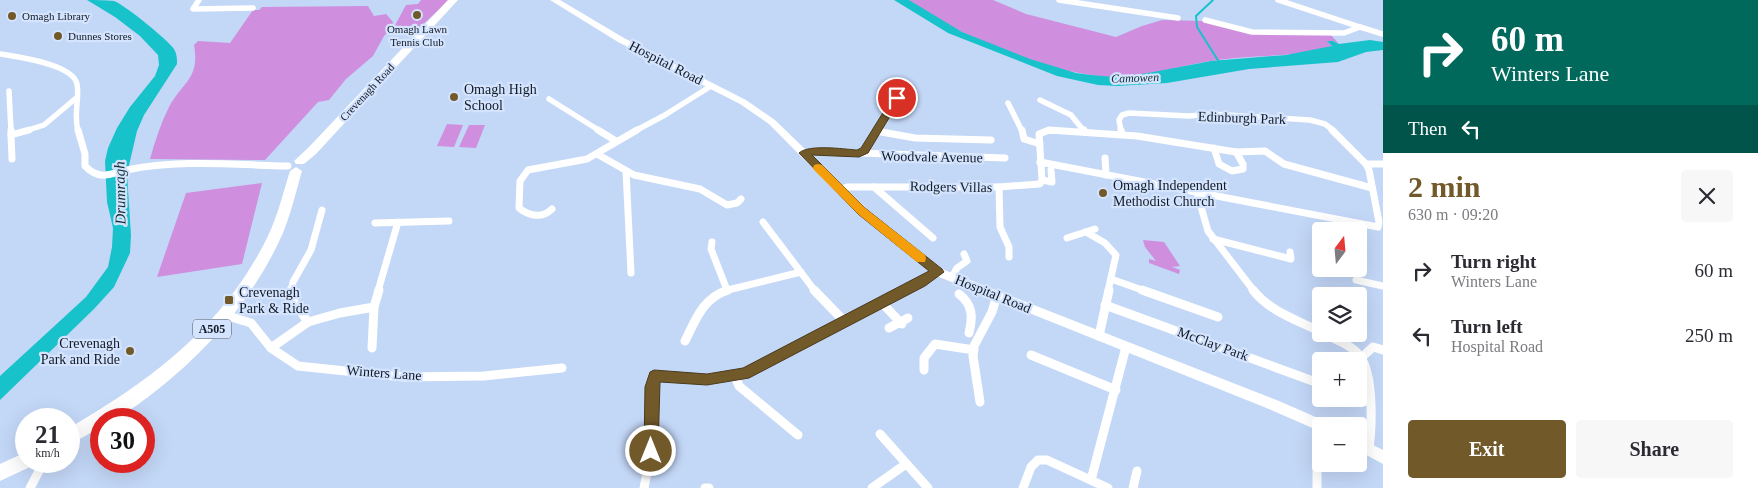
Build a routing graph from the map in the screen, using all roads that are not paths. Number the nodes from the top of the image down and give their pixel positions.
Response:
1 (199, 0) edge
2 (453, 0) edge
3 (554, 0) edge
4 (1059, 0) edge
5 (1278, 0) edge
6 (253, 8) dead end
7 (1178, 18) dead end
8 (1204, 20) dead end
9 (1359, 28) junction
10 (1383, 34) edge
11 (0, 54) edge
12 (711, 86) junction
13 (9, 91) dead end
14 (897, 98) dead end
15 (75, 99) junction
16 (549, 99) dead end
17 (1040, 100) dead end
18 (1001, 108) dead end
19 (665, 115) junction
20 (670, 122) dead end
21 (876, 130) junction
22 (1085, 132) junction
23 (1122, 134) junction
24 (11, 135) junction
25 (991, 140) dead end
26 (616, 141) junction
27 (1040, 144) junction
28 (1214, 148) junction
29 (1236, 152) junction
30 (804, 153) junction
31 (859, 153) junction
32 (597, 154) junction
33 (1005, 158) dead end
34 (1105, 158) dead end
35 (12, 159) dead end
36 (1040, 162) junction
37 (1366, 164) junction
38 (1383, 164) edge
39 (295, 166) junction
40 (1051, 170) dead end
41 (626, 171) junction
42 (1106, 175) junction
43 (1042, 180) junction
44 (874, 187) junction
45 (999, 187) junction
46 (1372, 188) junction
47 (840, 190) junction
48 (1197, 193) junction
49 (741, 200) dead end
50 (552, 209) dead end
51 (322, 210) dead end
52 (449, 221) dead end
53 (398, 222) junction
54 (763, 222) dead end
55 (375, 223) dead end
56 (1095, 229) dead end
57 (1086, 232) junction
58 (933, 238) dead end
59 (1067, 238) dead end
60 (1213, 239) junction
61 (712, 242) dead end
62 (1290, 252) dead end
63 (964, 254) dead end
64 (1009, 257) dead end
65 (801, 272) junction
66 (938, 272) junction
67 (631, 273) dead end
68 (952, 277) junction
69 (1110, 279) junction
70 (1356, 280) dead end
71 (1383, 286) edge
72 (727, 290) junction
73 (959, 294) dead end
74 (997, 295) junction
75 (881, 302) junction
76 (1105, 305) junction
77 (374, 307) junction
78 (225, 315) junction
79 (972, 316) junction
80 (1218, 317) dead end
81 (988, 320) junction
82 (308, 322) junction
83 (844, 322) junction
84 (889, 328) dead end
85 (1312, 328) edge
86 (969, 333) dead end
87 (1099, 336) junction
88 (685, 341) dead end
89 (1340, 342) edge
90 (1126, 347) junction
91 (271, 348) junction
92 (372, 348) dead end
93 (974, 350) junction
94 (1383, 350) edge
95 (1356, 352) edge
96 (1367, 353) edge
97 (1031, 354) dead end
98 (562, 368) dead end
99 (924, 370) dead end
100 (735, 376) junction
101 (1367, 376) edge
102 (1312, 381) edge
103 (1116, 390) junction
104 (980, 402) dead end
105 (1369, 402) joint
106 (1367, 420) edge
107 (1312, 422) edge
108 (80, 430) edge
109 (880, 434) dead end
110 (798, 435) dead end
111 (1367, 449) edge
112 (1383, 457) edge
113 (906, 464) junction
114 (15, 466) edge
115 (1137, 471) dead end
116 (1318, 472) edge
117 (0, 473) edge
118 (38, 473) edge
119 (1091, 480) junction
120 (30, 488) edge
121 (644, 488) edge
122 (705, 488) edge
123 (710, 488) edge
124 (872, 488) edge
125 (928, 488) edge
126 (1024, 488) edge
127 (1108, 488) edge
128 (1133, 488) edge
129 (1317, 488) edge

1 - 6 street
2 - 39 highway, Crevenagh Road / A505
3 - 12 main road, Hospital Road
4 - 7 street
5 - 9 street
8 - 9 street
9 - 10 street
11 - 15 street
12 - 19 street
12 - 30 main road, Hospital Road
13 - 24 street
14 - 21 street, Woodvale Avenue
15 - 24 street
15 - 39 street
16 - 26 street
17 - 22 street
18 - 27 street
19 - 20 street
19 - 26 street
21 - 25 street, Woodvale Avenue
21 - 31 street, Woodvale Avenue
22 - 23 street
22 - 27 street
23 - 28 street
23 - 37 street, Edinburgh Park
24 - 35 street
26 - 32 street
27 - 36 street
28 - 29 street
28 - 29 street
29 - 46 street
30 - 31 street, Woodvale Avenue
30 - 47 main road, Hospital Road
31 - 33 street, Woodvale Avenue
32 - 41 street
32 - 50 street
34 - 42 street
36 - 42 street
36 - 43 street
37 - 38 street
37 - 46 street
39 - 78 highway, Crevenagh Road / A505
40 - 43 street
41 - 49 street
41 - 67 street
42 - 48 street
43 - 45 street, Rodgers Villas
44 - 45 street, Rodgers Villas
44 - 47 street, Rodgers Villas
44 - 58 street
45 - 64 street
46 - 48 street
47 - 66 main road, Hospital Road
48 - 60 street
51 - 82 street
52 - 53 street
53 - 55 street
53 - 77 street
54 - 65 street
56 - 57 street
57 - 59 street
57 - 69 street
60 - 62 street
60 - 85 street
61 - 72 street
63 - 68 street
65 - 72 street
65 - 83 street
66 - 68 main road, Hospital Road
66 - 75 street
68 - 74 main road, Hospital Road
69 - 76 street
69 - 80 street, McClay Park
70 - 71 street
72 - 88 street
73 - 79 street
74 - 81 street
74 - 87 main road, Hospital Road
75 - 83 street
75 - 84 street
76 - 87 street
76 - 102 street, McClay Park
77 - 82 street
77 - 92 street
78 - 91 street, Winters Lane
78 - 108 highway, Crevenagh Road / A505
79 - 81 street
79 - 86 street
81 - 93 street
82 - 91 street
83 - 100 street
87 - 90 main road, Hospital Road
89 - 95 street
90 - 103 street
90 - 107 main road, Hospital Road
91 - 98 street, Winters Lane
93 - 99 street
93 - 104 street
94 - 96 street
97 - 103 street
100 - 110 street
100 - 121 street
101 - 105 street
103 - 119 street
105 - 106 street
109 - 113 street
111 - 112 main road
113 - 124 street
113 - 125 street
114 - 117 highway
115 - 128 street
116 - 129 street
118 - 120 street
119 - 126 street
119 - 127 street
122 - 123 street

